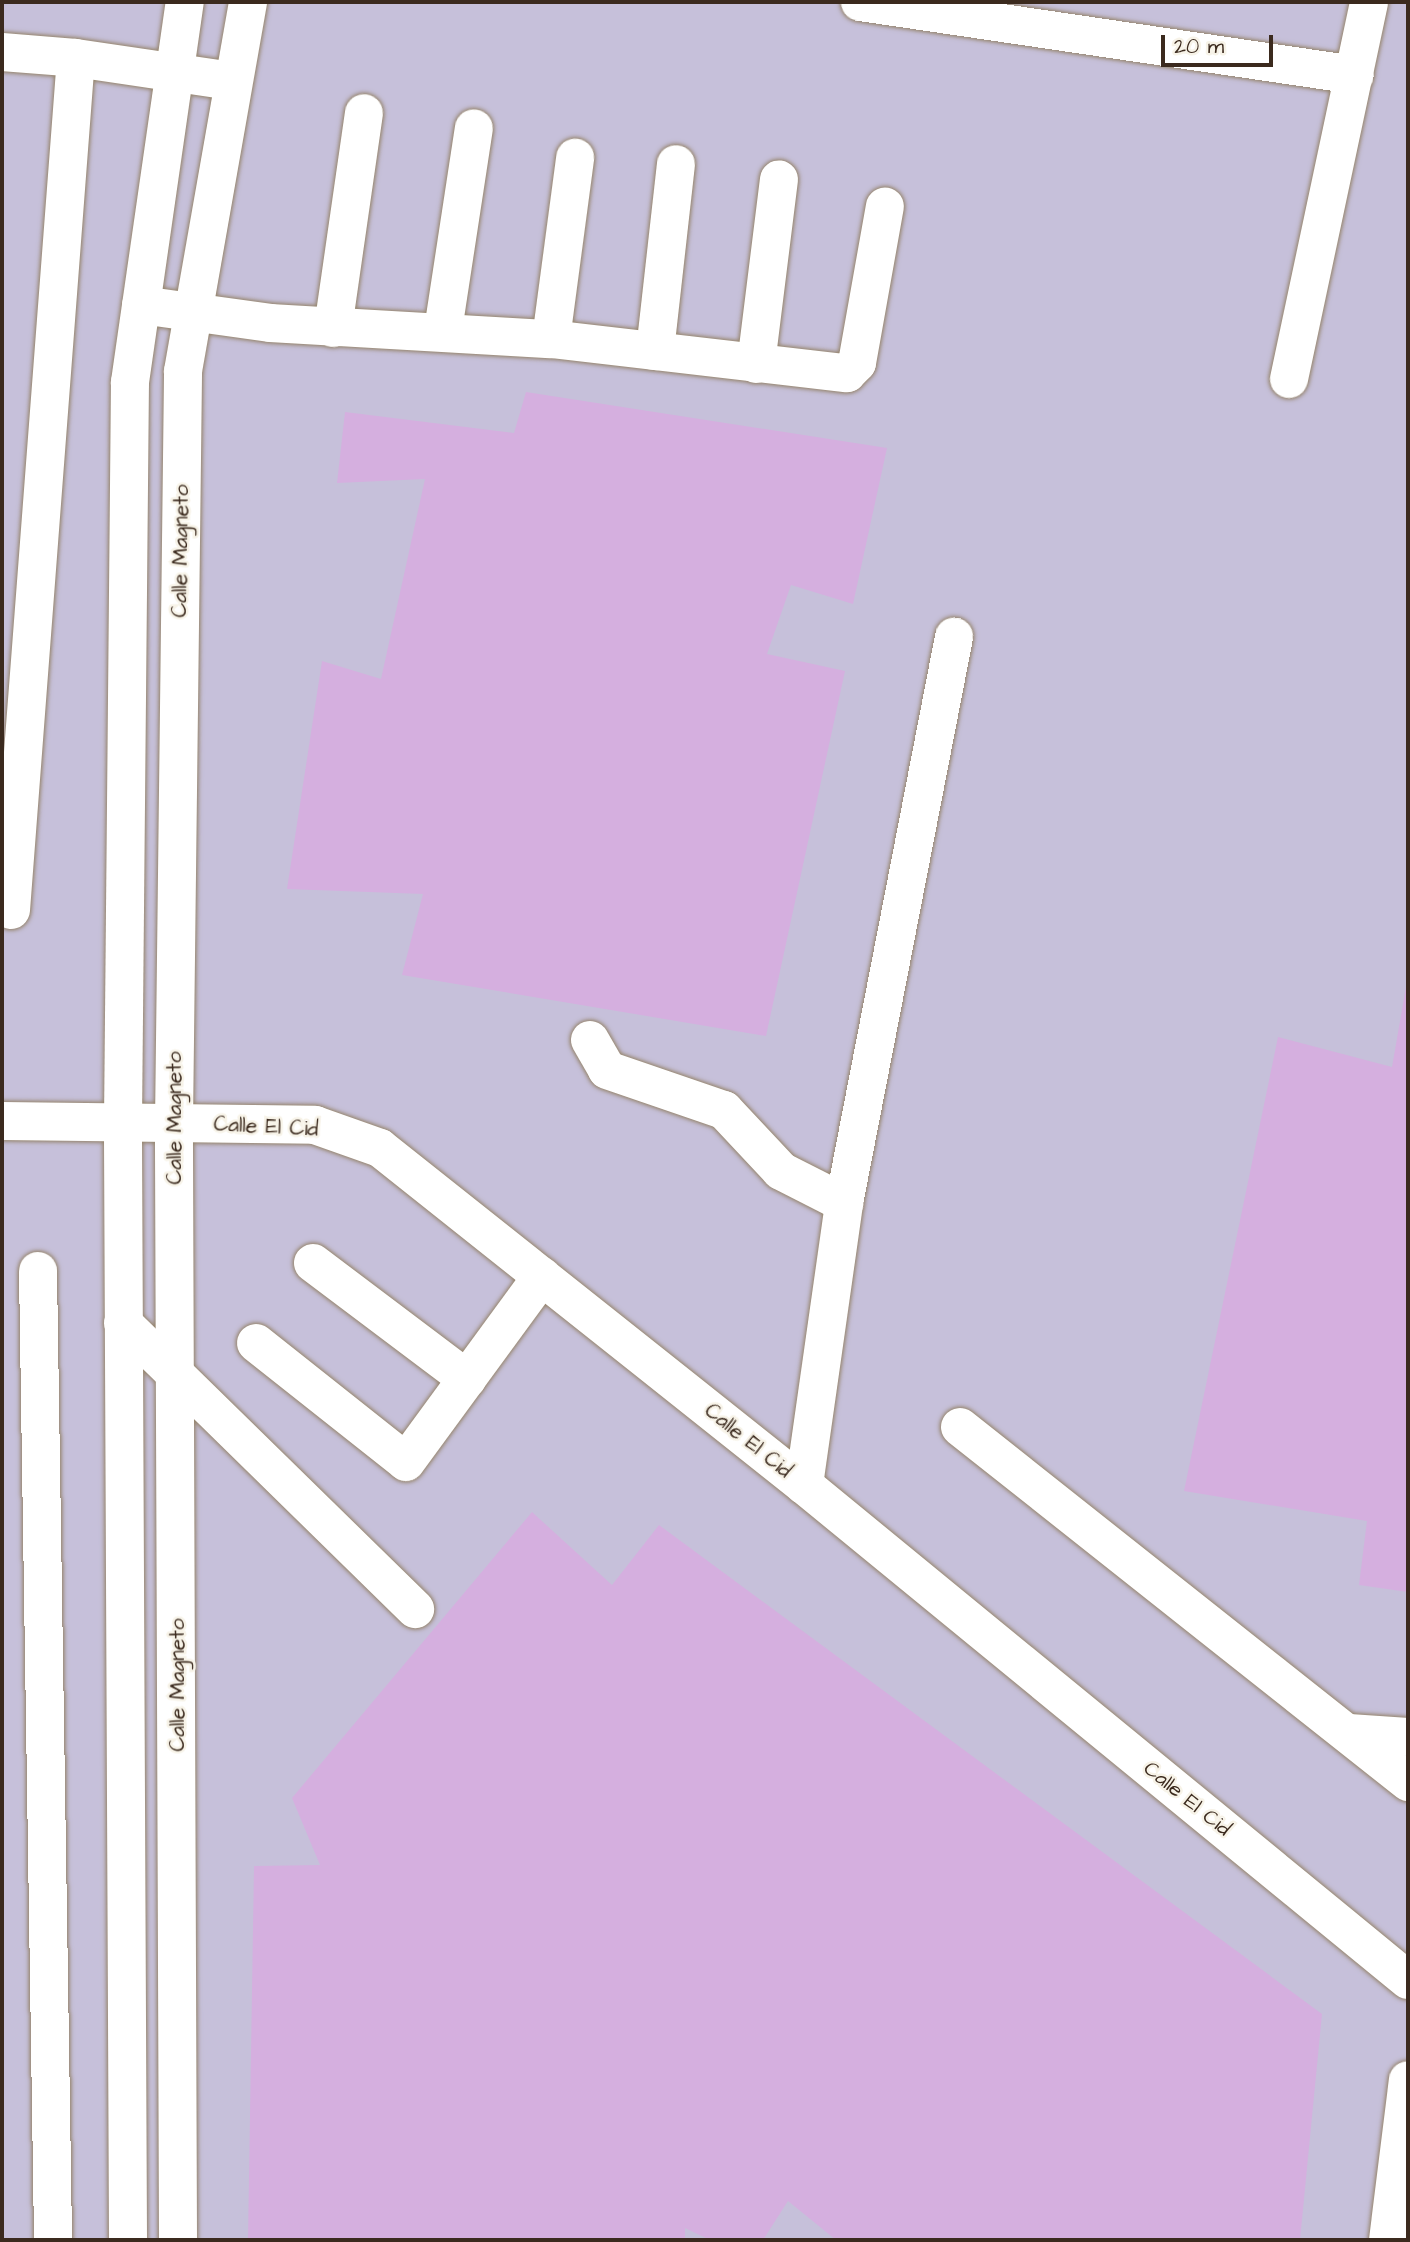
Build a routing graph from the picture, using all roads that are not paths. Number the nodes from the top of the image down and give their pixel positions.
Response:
1 (185, 2) edge
2 (248, 2) edge
3 (860, 2) edge
4 (1369, 2) edge
5 (2, 52) edge
6 (76, 58) junction
7 (173, 73) junction
8 (1355, 75) junction
9 (232, 81) junction
10 (365, 113) dead end
11 (474, 128) dead end
12 (575, 158) dead end
13 (676, 164) dead end
14 (779, 179) dead end
15 (885, 206) dead end
16 (141, 305) junction
17 (194, 312) junction
18 (333, 328) junction
19 (443, 330) junction
20 (551, 339) junction
21 (655, 351) junction
22 (756, 364) junction
23 (1289, 379) dead end
24 (954, 638) dead end
25 (11, 910) dead end
26 (590, 1040) dead end
27 (2, 1121) edge
28 (123, 1122) junction
29 (174, 1124) junction
30 (844, 1203) junction
31 (313, 1263) dead end
32 (38, 1271) dead end
33 (542, 1276) junction
34 (123, 1323) junction
35 (256, 1343) dead end
36 (178, 1378) junction
37 (467, 1379) junction
38 (960, 1427) dead end
39 (804, 1485) junction
40 (415, 1609) dead end
41 (1349, 1733) junction
42 (1408, 1737) edge
43 (1408, 1782) edge
44 (1408, 1980) edge
45 (1408, 2080) edge
46 (53, 2240) edge
47 (128, 2240) edge
48 (162, 2240) edge
49 (178, 2240) edge
50 (1388, 2240) edge

1 - 7 main road
2 - 9 main road, Calle Magneto
3 - 8 main road
4 - 8 main road
5 - 6 main road
6 - 7 main road
6 - 25 main road
7 - 9 main road
7 - 16 main road
8 - 23 main road
9 - 17 main road, Calle Magneto
10 - 18 main road
11 - 19 main road
12 - 20 main road
13 - 21 main road
14 - 22 main road
15 - 22 main road
16 - 17 main road
16 - 28 main road
17 - 18 main road
17 - 29 main road, Calle Magneto
18 - 19 main road
19 - 20 main road
20 - 21 main road
21 - 22 main road
24 - 30 main road
26 - 30 main road
27 - 28 main road, Calle El Cid
28 - 29 main road, Calle El Cid
28 - 34 main road
29 - 33 main road, Calle El Cid
29 - 36 main road, Calle Magneto
30 - 39 main road
31 - 37 main road
32 - 46 main road
33 - 37 main road
33 - 39 main road, Calle El Cid
34 - 36 main road
34 - 47 main road
35 - 37 main road
36 - 40 main road
36 - 49 main road, Calle Magneto
38 - 41 main road
39 - 44 main road, Calle El Cid
41 - 42 main road
41 - 43 main road
45 - 50 main road
48 - 49 main road

